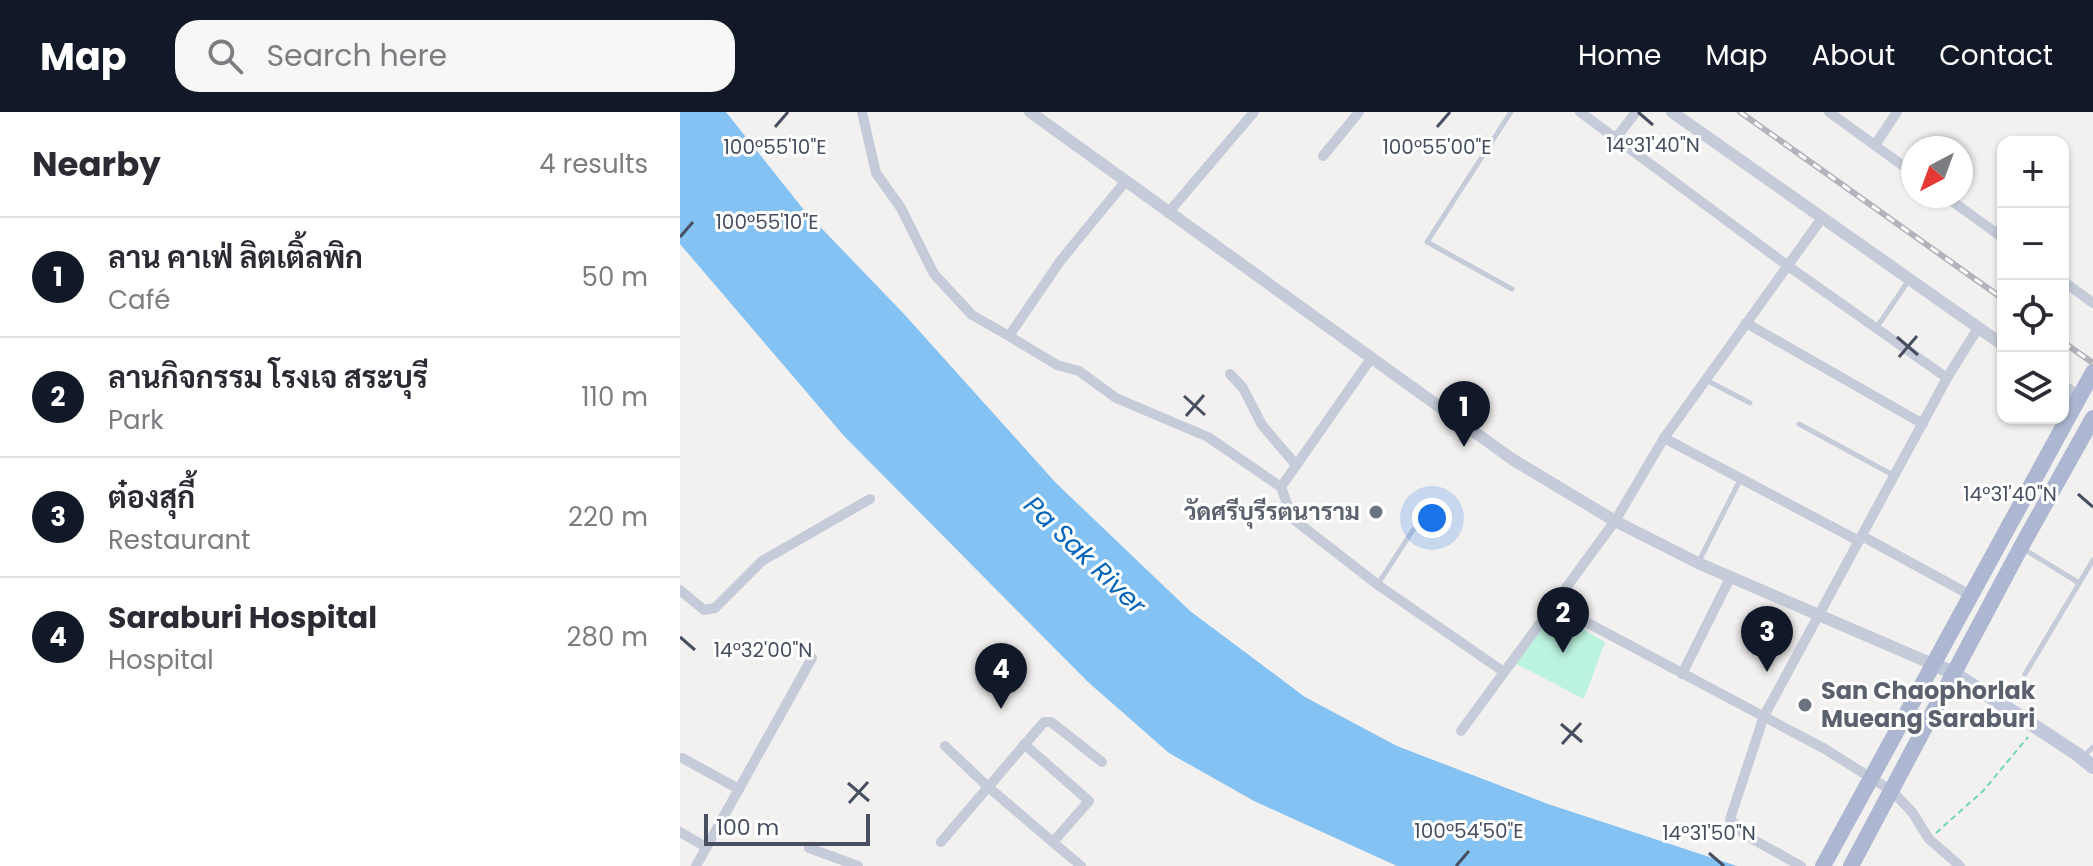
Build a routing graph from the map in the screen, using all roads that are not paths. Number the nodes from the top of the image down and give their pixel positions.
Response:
1 (862, 112) edge
2 (1030, 112) edge
3 (1254, 112) edge
4 (1359, 112) edge
5 (1511, 112) edge
6 (1580, 112) edge
7 (1636, 112) edge
8 (1672, 112) edge
9 (1829, 112) edge
10 (1897, 112) edge
11 (1616, 138) junction
12 (1875, 145) junction
13 (1323, 156) dead end
14 (1901, 164) edge
15 (1125, 182) junction
16 (1962, 208) edge
17 (1168, 213) junction
18 (1822, 218) junction
19 (1997, 234) edge
20 (1788, 266) junction
21 (1909, 280) junction
22 (2069, 285) edge
23 (1512, 289) dead end
24 (2093, 303) edge
25 (1746, 323) junction
26 (1876, 328) junction
27 (1978, 328) junction
28 (1009, 336) junction
29 (1997, 341) edge
30 (1372, 357) junction
31 (2093, 372) edge
32 (1230, 374) dead end
33 (1947, 378) junction
34 (1706, 380) junction
35 (2069, 390) edge
36 (2079, 397) junction
37 (1750, 403) dead end
38 (2093, 418) edge
39 (1799, 424) dead end
40 (1923, 424) junction
41 (1664, 438) junction
42 (1296, 465) junction
43 (1895, 476) junction
44 (1741, 479) junction
45 (1281, 487) junction
46 (870, 499) dead end
47 (1446, 513) dead end
48 (1615, 521) junction
49 (1861, 538) junction
50 (2021, 547) junction
51 (2093, 560) edge
52 (1698, 563) junction
53 (1730, 578) junction
54 (2079, 583) junction
55 (1378, 585) junction
56 (680, 590) edge
57 (1972, 596) junction
58 (1552, 604) junction
59 (1817, 617) junction
60 (812, 658) dead end
61 (1935, 665) junction
62 (1504, 672) junction
63 (1954, 673) junction
64 (1682, 674) junction
65 (2025, 674) dead end
66 (1764, 716) junction
67 (1461, 731) dead end
68 (1024, 744) junction
69 (945, 746) dead end
70 (2089, 757) edge
71 (682, 758) edge
72 (1102, 762) dead end
73 (1871, 780) junction
74 (987, 786) junction
75 (739, 789) junction
76 (1892, 791) junction
77 (680, 832) edge
78 (941, 842) dead end
79 (1053, 842) junction
80 (706, 847) junction
81 (809, 848) dead end
82 (1854, 861) edge
83 (696, 866) edge
84 (858, 866) edge
85 (1081, 866) edge
86 (1801, 866) edge
87 (1823, 866) edge
88 (1960, 866) edge

1 - 28 street
2 - 15 street
3 - 17 street
4 - 13 street
5 - 23 lane
6 - 11 street
7 - 11 street
8 - 18 street
9 - 12 street
10 - 12 street
11 - 20 street
12 - 14 street
15 - 17 street
15 - 28 street
16 - 19 street
17 - 30 street
18 - 20 street
18 - 21 street
20 - 25 street
20 - 26 street
21 - 26 lane
21 - 27 street
22 - 24 street
25 - 34 street
25 - 40 street
26 - 33 street
27 - 29 street
27 - 33 street
28 - 45 street
30 - 42 street
30 - 48 street
31 - 36 main road
32 - 42 street
33 - 40 street
34 - 37 lane
34 - 41 street
35 - 36 street
36 - 57 main road
38 - 50 main road
39 - 43 lane
40 - 43 street
41 - 44 street
41 - 48 street
42 - 45 street
43 - 49 street
44 - 49 street
44 - 52 lane
45 - 55 street
46 - 56 street
47 - 55 lane
48 - 52 street
48 - 58 street
49 - 57 street
49 - 59 street
50 - 54 lane
50 - 63 main road
51 - 54 lane
52 - 53 street
53 - 59 street
53 - 64 street
54 - 65 lane
55 - 62 street
57 - 61 main road
58 - 62 street
58 - 64 street
59 - 61 street
59 - 66 street
60 - 75 street
61 - 63 main road
61 - 73 main road
62 - 67 street
63 - 70 main road
63 - 76 main road
64 - 66 street
66 - 73 street
66 - 86 street
68 - 72 street
68 - 74 street
68 - 79 street
69 - 74 street
71 - 75 street
73 - 76 street
73 - 87 main road
74 - 78 street
74 - 79 street
75 - 80 street
76 - 82 main road
76 - 88 street
77 - 80 street
79 - 85 street
80 - 83 street
81 - 84 street

